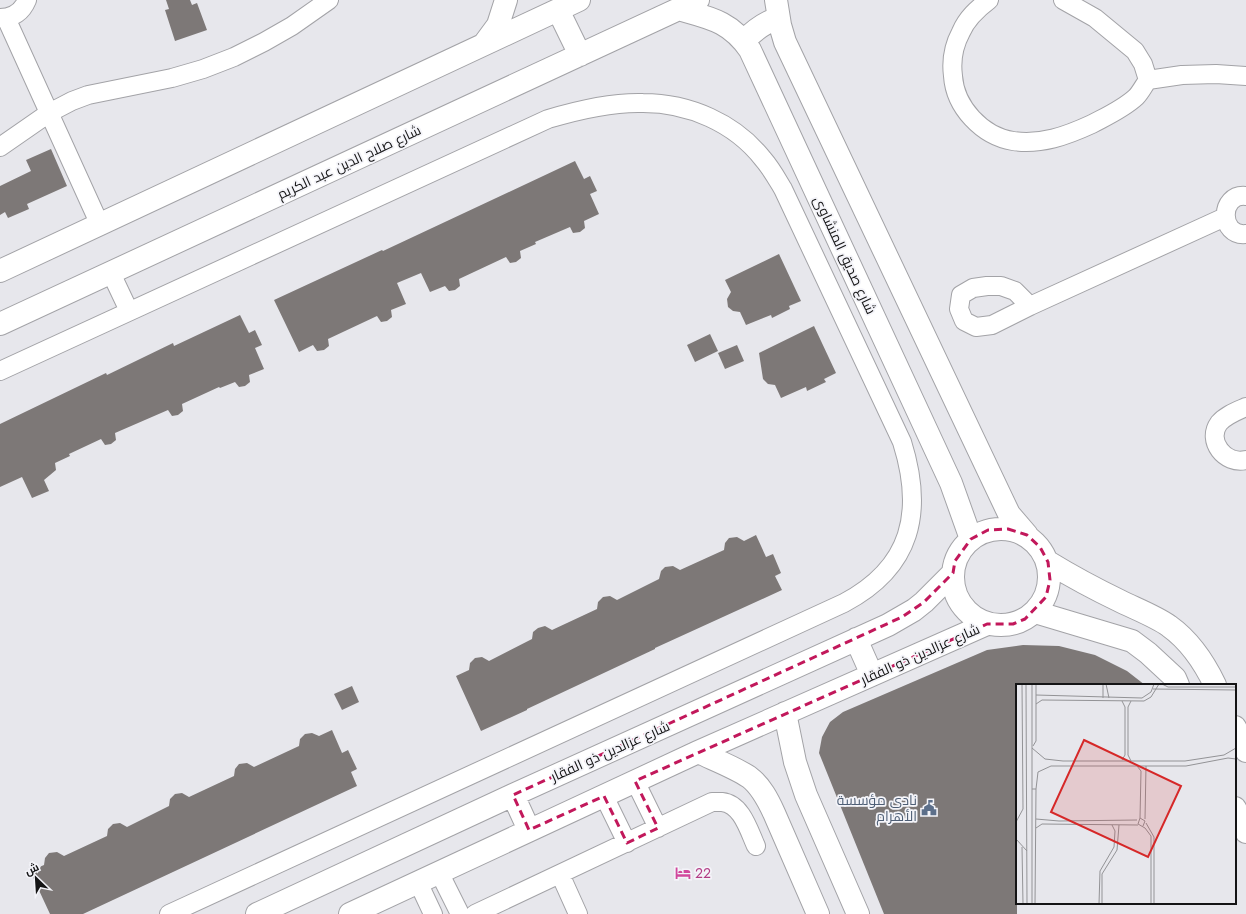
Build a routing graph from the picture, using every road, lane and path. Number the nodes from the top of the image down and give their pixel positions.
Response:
1 (27, 0) edge
2 (329, 0) edge
3 (506, 0) edge
4 (579, 0) edge
5 (698, 0) edge
6 (989, 0) edge
7 (1063, 0) edge
8 (678, 9) junction
9 (777, 9) edge
10 (558, 10) junction
11 (3, 18) edge
12 (744, 41) junction
13 (484, 44) junction
14 (580, 55) junction
15 (1246, 76) edge
16 (1148, 80) junction
17 (49, 113) junction
18 (0, 147) edge
19 (1246, 196) edge
20 (1225, 217) junction
21 (100, 224) junction
22 (1246, 234) edge
23 (0, 271) edge
24 (111, 273) junction
25 (858, 284) junction
26 (833, 296) junction
27 (1030, 306) dead end
28 (129, 311) junction
29 (0, 324) edge
30 (0, 371) edge
31 (1246, 407) edge
32 (1246, 460) edge
33 (1027, 535) junction
34 (971, 539) junction
35 (1048, 562) junction
36 (953, 573) junction
37 (1035, 612) junction
38 (987, 624) junction
39 (856, 639) junction
40 (872, 675) junction
41 (1178, 684) edge
42 (1215, 684) edge
43 (785, 713) junction
44 (1236, 729) edge
45 (1246, 751) edge
46 (698, 752) junction
47 (635, 781) junction
48 (513, 795) junction
49 (604, 796) junction
50 (1236, 810) edge
51 (658, 828) junction
52 (529, 830) junction
53 (1246, 832) edge
54 (627, 843) junction
55 (756, 846) dead end
56 (439, 872) junction
57 (560, 874) junction
58 (418, 882) junction
59 (169, 914) edge
60 (258, 914) edge
61 (350, 914) edge
62 (433, 914) edge
63 (460, 914) edge
64 (475, 914) edge
65 (578, 914) edge
66 (818, 914) edge
67 (858, 914) edge

1 - 11 street
2 - 17 street
3 - 13 street
4 - 10 street
5 - 8 street, شارع صلاح الدين عبد الكريم
6 - 16 street
7 - 16 street
8 - 12 street, شارع صديق المنشاوى
8 - 14 street, شارع صلاح الدين عبد الكريم
9 - 12 street
9 - 33 street
10 - 13 street
10 - 14 street
11 - 17 street
12 - 25 street, شارع صديق المنشاوى
13 - 21 street
14 - 24 street, شارع صلاح الدين عبد الكريم
15 - 16 street
17 - 18 street
17 - 21 street
19 - 20 street
20 - 22 street
20 - 27 street
21 - 23 street
24 - 28 street
24 - 29 street, شارع صلاح الدين عبد الكريم
25 - 26 street
25 - 34 street, شارع صديق المنشاوى
26 - 28 street
26 - 59 street
28 - 30 street
31 - 32 street
33 - 34 street
33 - 35 street
34 - 36 street
35 - 37 street
35 - 42 street
36 - 38 street
36 - 39 street, شارع عزالدين ذو الفقار
37 - 38 street
37 - 41 street
38 - 40 street, شارع عزالدين ذو الفقار
39 - 40 street
39 - 48 street, شارع عزالدين ذو الفقار
40 - 43 street, شارع عزالدين ذو الفقار
43 - 46 street, شارع عزالدين ذو الفقار
43 - 67 street
44 - 45 street
46 - 47 street, شارع عزالدين ذو الفقار
46 - 66 street
47 - 49 street, شارع عزالدين ذو الفقار
47 - 51 street
48 - 52 street
48 - 60 street, شارع عزالدين ذو الفقار
49 - 52 street, شارع عزالدين ذو الفقار
49 - 54 street
50 - 53 street
51 - 54 street
51 - 55 street
52 - 56 street, شارع عزالدين ذو الفقار
54 - 57 street
56 - 58 street, شارع عزالدين ذو الفقار
56 - 63 street
57 - 64 street
57 - 65 street
58 - 61 street, شارع عزالدين ذو الفقار
58 - 62 street

